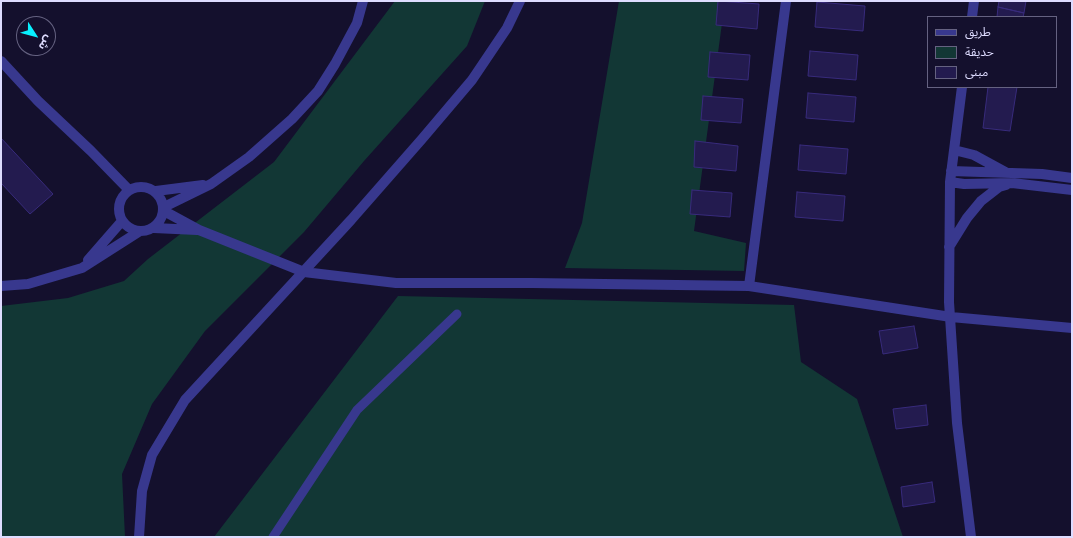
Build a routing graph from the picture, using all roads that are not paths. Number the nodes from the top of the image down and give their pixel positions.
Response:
1 (364, 1) edge
2 (520, 1) edge
3 (786, 1) edge
4 (974, 1) edge
5 (972, 16) edge
6 (1, 61) edge
7 (962, 88) edge
8 (954, 150) junction
9 (952, 171) junction
10 (1007, 173) junction
11 (1072, 178) edge
12 (950, 182) junction
13 (1012, 183) junction
14 (211, 184) junction
15 (129, 190) junction
16 (1072, 190) edge
17 (156, 191) junction
18 (164, 209) junction
19 (122, 221) junction
20 (154, 228) junction
21 (199, 230) junction
22 (140, 231) junction
23 (949, 247) junction
24 (82, 268) junction
25 (304, 272) junction
26 (1, 286) edge
27 (750, 286) junction
28 (457, 314) dead end
29 (951, 317) junction
30 (1072, 328) edge
31 (139, 537) edge
32 (273, 537) edge
33 (971, 537) edge

1 - 14 street
2 - 25 street
3 - 27 street
4 - 5 street
6 - 15 street
7 - 8 street
8 - 9 street
8 - 10 street
9 - 10 street
9 - 12 street
10 - 11 street
12 - 13 street
12 - 23 street
13 - 16 street
13 - 23 street
14 - 17 street
14 - 18 street
15 - 17 street
15 - 19 street
17 - 18 street
18 - 20 street
18 - 21 street
19 - 22 street
19 - 24 street
20 - 21 street
20 - 22 street
21 - 25 street
22 - 24 street
23 - 29 street
24 - 26 street
25 - 27 street
25 - 31 street
27 - 29 street
28 - 32 lane
29 - 30 street
29 - 33 street

